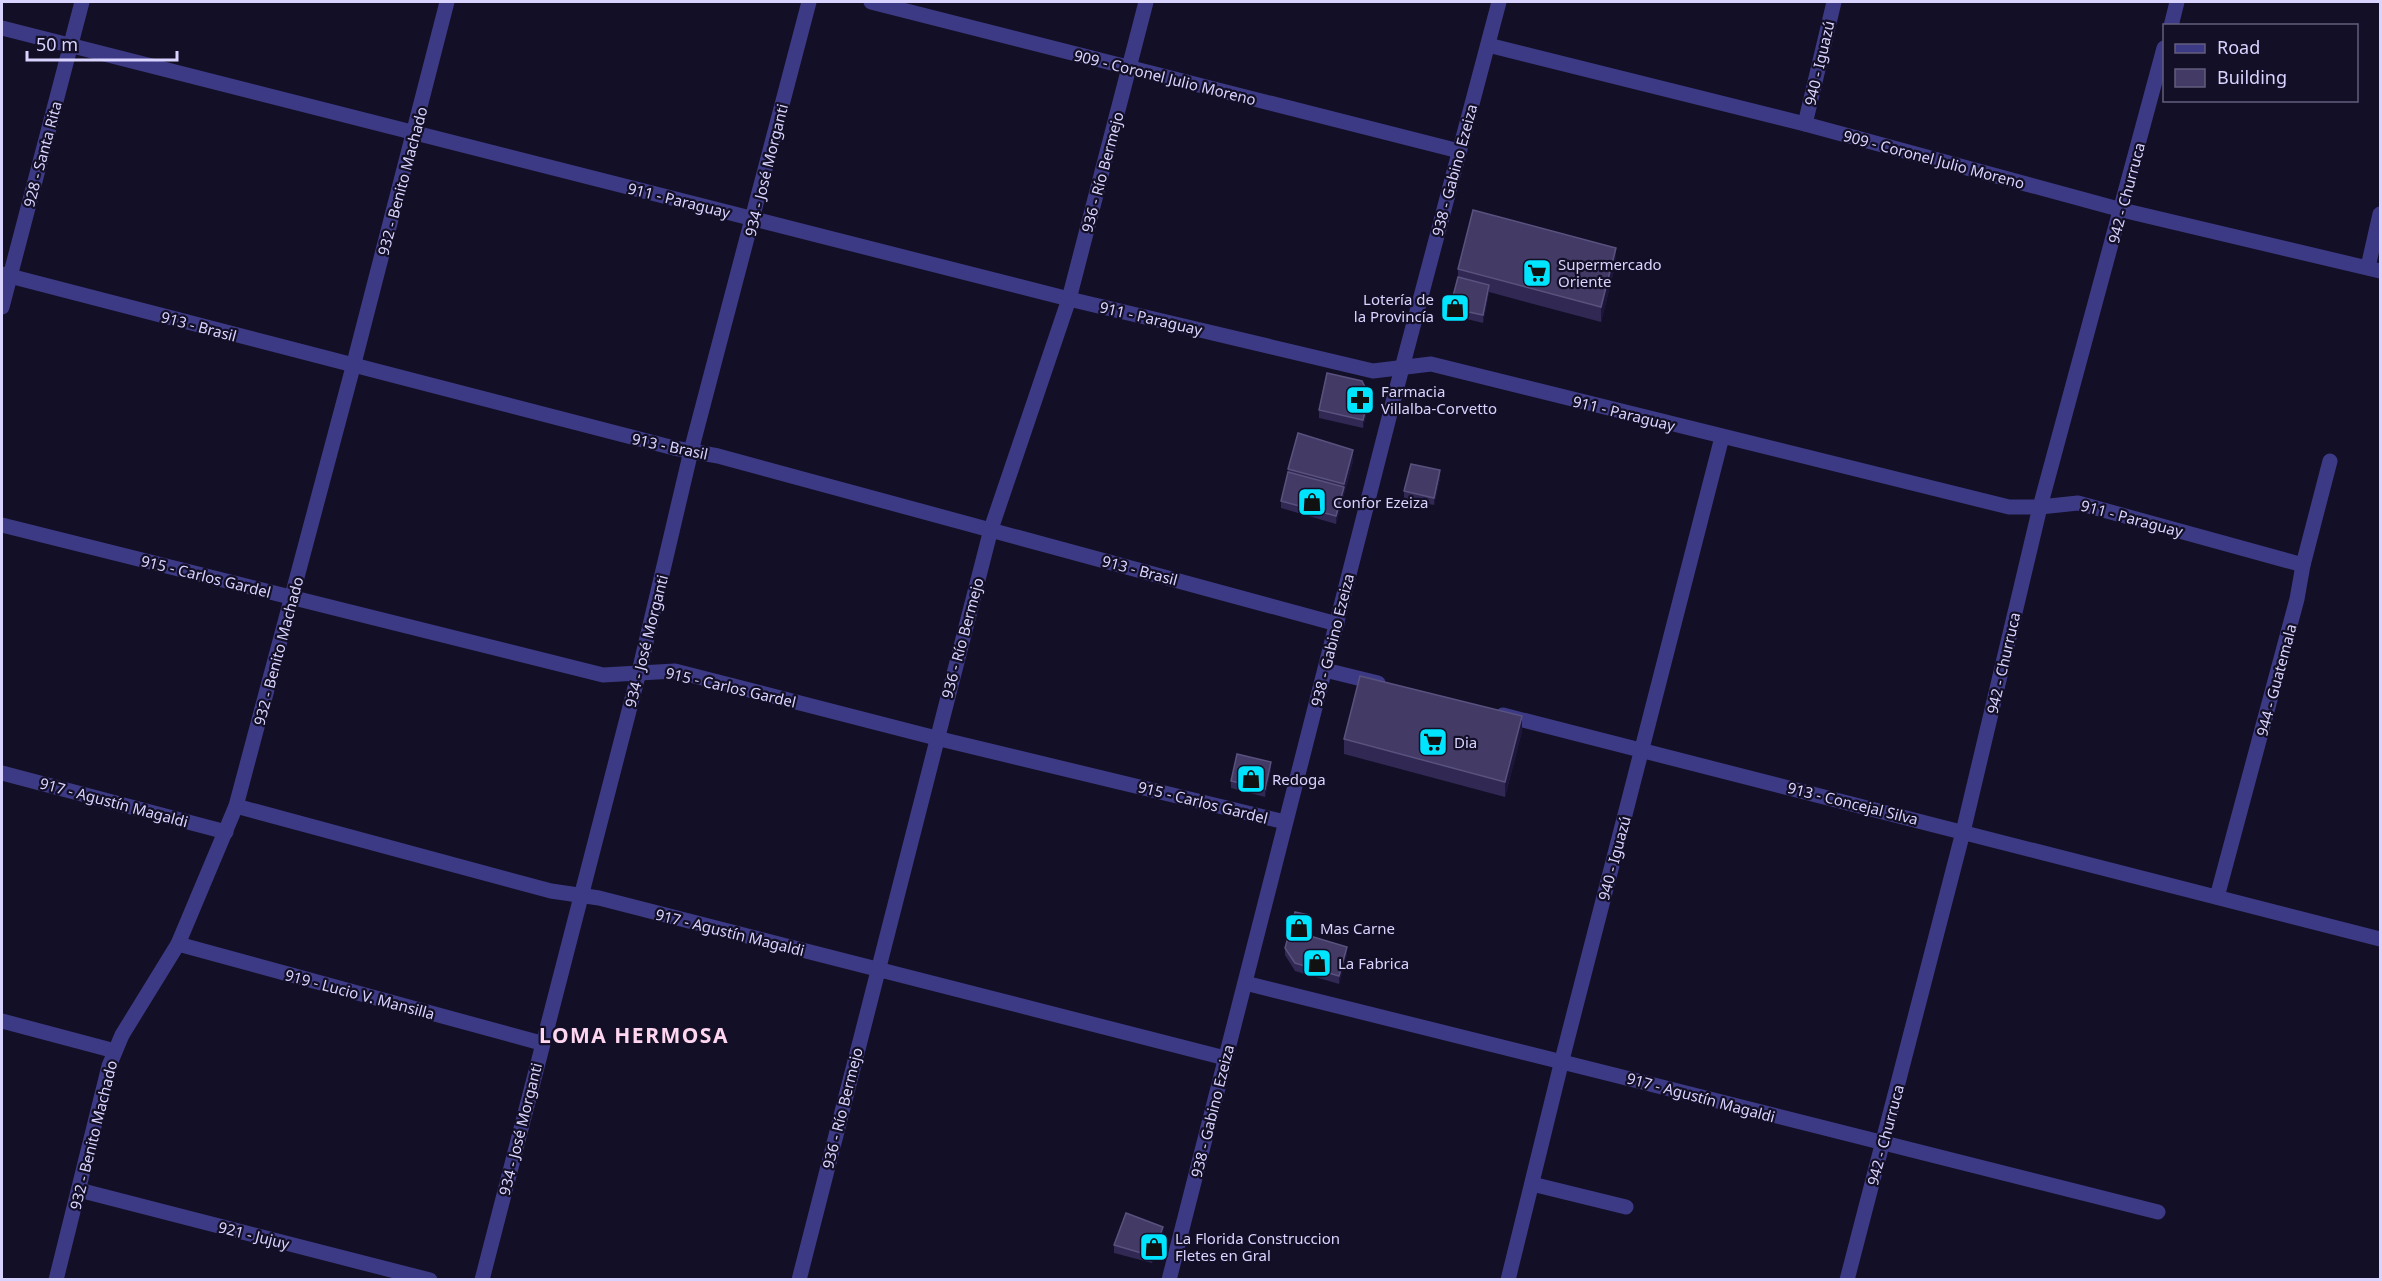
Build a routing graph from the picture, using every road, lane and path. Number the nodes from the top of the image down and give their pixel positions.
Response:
1 (82, 2) edge
2 (447, 2) edge
3 (809, 2) edge
4 (871, 2) edge
5 (1146, 2) edge
6 (1499, 2) edge
7 (1834, 2) edge
8 (2177, 2) edge
9 (2171, 24) edge
10 (2, 28) edge
11 (1488, 45) junction
12 (71, 46) junction
13 (2163, 52) edge
14 (1130, 68) junction
15 (1805, 124) junction
16 (414, 133) junction
17 (1459, 152) junction
18 (2122, 210) junction
19 (2380, 214) edge
20 (753, 219) junction
21 (2374, 269) edge
22 (5, 275) edge
23 (1069, 299) junction
24 (2, 307) edge
25 (353, 367) junction
26 (1403, 367) junction
27 (1722, 437) junction
28 (691, 450) junction
29 (2330, 461) dead end
30 (2040, 507) junction
31 (2, 525) edge
32 (991, 529) junction
33 (2303, 565) junction
34 (292, 598) junction
35 (1336, 624) junction
36 (1325, 670) junction
37 (639, 672) junction
38 (1393, 687) edge
39 (1484, 710) edge
40 (936, 738) junction
41 (1643, 749) junction
42 (2, 773) edge
43 (236, 806) junction
44 (1285, 822) junction
45 (226, 832) junction
46 (1963, 832) junction
47 (582, 895) junction
48 (2217, 897) junction
49 (2380, 939) edge
50 (178, 945) junction
51 (878, 969) junction
52 (1245, 983) junction
53 (2, 1021) edge
54 (542, 1044) junction
55 (115, 1051) junction
56 (1225, 1058) junction
57 (1562, 1060) junction
58 (1882, 1144) junction
59 (1532, 1184) junction
60 (79, 1190) junction
61 (1626, 1207) dead end
62 (2158, 1212) dead end
63 (56, 1280) edge
64 (430, 1280) edge
65 (482, 1280) edge
66 (799, 1280) edge
67 (1169, 1280) edge
68 (1508, 1280) edge
69 (1847, 1280) edge

1 - 12 street, 928 - Santa Rita
2 - 16 street, 932 - Benito Machado
3 - 20 street, 934 - José Morganti
4 - 14 street, 909 - Coronel Julio Moreno
5 - 14 street, 936 - Río Bermejo
6 - 11 street, 938 - Gabino Ezeiza
7 - 15 street, 940 - Iguazú
8 - 9 street
10 - 12 street, 911 - Paraguay
11 - 15 street, 909 - Coronel Julio Moreno
11 - 17 street, 938 - Gabino Ezeiza
12 - 16 street, 911 - Paraguay
12 - 22 street, 928 - Santa Rita
13 - 18 street, 942 - Churruca
14 - 17 street, 909 - Coronel Julio Moreno
14 - 23 street, 936 - Río Bermejo
15 - 18 street, 909 - Coronel Julio Moreno
16 - 20 street, 911 - Paraguay
16 - 25 street, 932 - Benito Machado
17 - 26 street, 938 - Gabino Ezeiza
18 - 21 street, 909 - Coronel Julio Moreno
18 - 30 street, 942 - Churruca
19 - 21 street
20 - 23 street, 911 - Paraguay
20 - 28 street, 934 - José Morganti
22 - 24 street, 928 - Santa Rita
22 - 25 street, 913 - Brasil
23 - 26 street, 911 - Paraguay
23 - 32 street, 936 - Río Bermejo
25 - 28 street, 913 - Brasil
25 - 34 street, 932 - Benito Machado
26 - 27 street, 911 - Paraguay
26 - 35 street, 938 - Gabino Ezeiza
27 - 30 street, 911 - Paraguay
27 - 41 street, 940 - Iguazú
28 - 32 street, 913 - Brasil
28 - 37 street, 934 - José Morganti
29 - 33 street, 944 - Guatemala
30 - 33 street, 911 - Paraguay
30 - 46 street, 942 - Churruca
31 - 34 street, 915 - Carlos Gardel
32 - 35 street, 913 - Brasil
32 - 40 street, 936 - Río Bermejo
33 - 48 street, 944 - Guatemala
34 - 37 street, 915 - Carlos Gardel
34 - 43 street, 932 - Benito Machado
35 - 36 street, 938 - Gabino Ezeiza
36 - 38 street
36 - 44 street, 938 - Gabino Ezeiza
37 - 40 street, 915 - Carlos Gardel
37 - 47 street, 934 - José Morganti
39 - 41 street, 913 - Concejal Silva
40 - 44 street, 915 - Carlos Gardel
40 - 51 street, 936 - Río Bermejo
41 - 46 street, 913 - Concejal Silva
41 - 57 street, 940 - Iguazú
42 - 45 street, 917 - Agustín Magaldi
43 - 45 street, 932 - Benito Machado
43 - 47 street, 917 - Agustín Magaldi
44 - 52 street, 938 - Gabino Ezeiza
45 - 50 street, 932 - Benito Machado
46 - 48 street, 913 - Concejal Silva
46 - 58 street, 942 - Churruca
47 - 51 street, 917 - Agustín Magaldi
47 - 54 street, 934 - José Morganti
48 - 49 street, 913 - Concejal Silva
50 - 54 street, 919 - Lucio V. Mansilla
50 - 55 street, 932 - Benito Machado
51 - 56 street, 917 - Agustín Magaldi
51 - 66 street, 936 - Río Bermejo
52 - 56 street, 938 - Gabino Ezeiza
52 - 57 street, 917 - Agustín Magaldi
53 - 55 street
54 - 65 street, 934 - José Morganti
55 - 60 street, 932 - Benito Machado
56 - 67 street, 938 - Gabino Ezeiza
57 - 58 street, 917 - Agustín Magaldi
57 - 59 street, 940 - Iguazú
58 - 62 street, 917 - Agustín Magaldi
58 - 69 street, 942 - Churruca
59 - 61 street
59 - 68 street, 940 - Iguazú
60 - 63 street, 932 - Benito Machado
60 - 64 street, 921 - Jujuy

